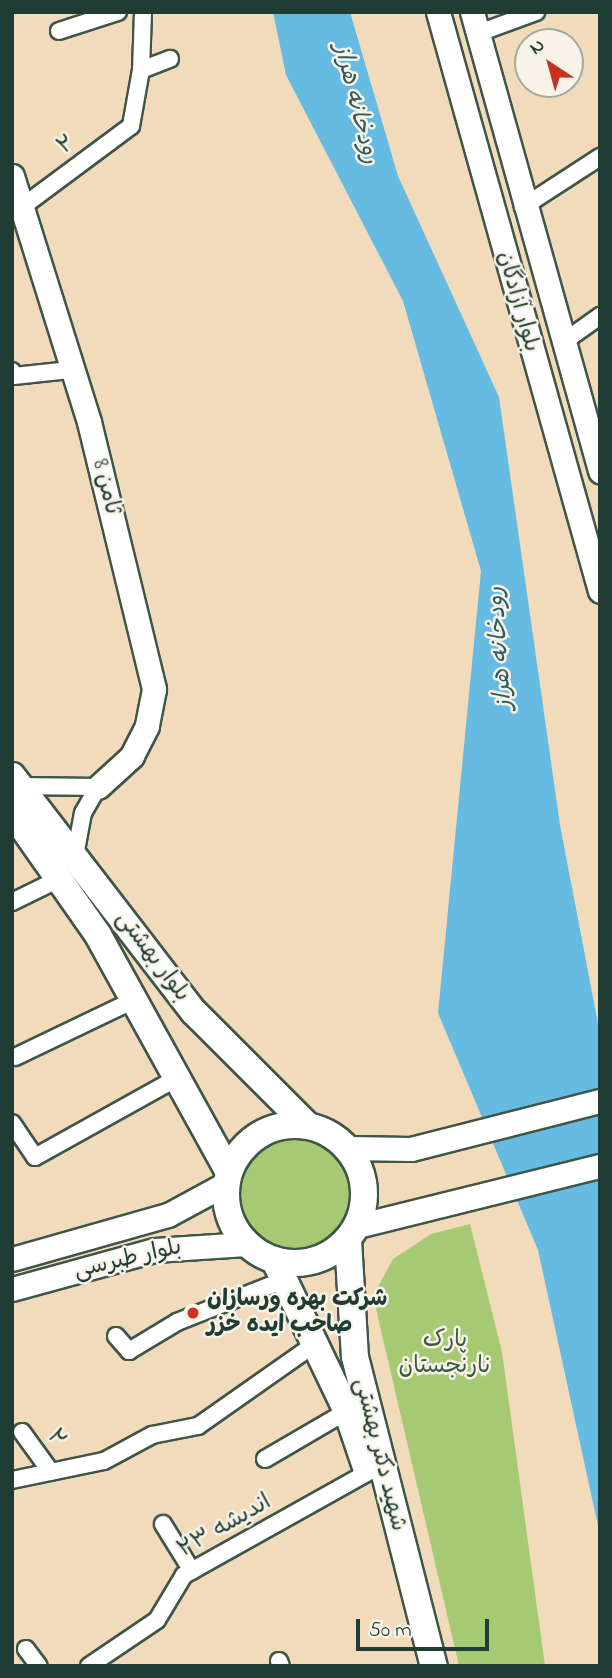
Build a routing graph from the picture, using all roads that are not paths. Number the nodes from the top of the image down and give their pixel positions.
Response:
1 (117, 12) edge
2 (143, 12) edge
3 (438, 12) edge
4 (536, 12) edge
5 (474, 23) edge
6 (59, 31) dead end
7 (170, 59) dead end
8 (141, 70) junction
9 (600, 157) edge
10 (12, 176) edge
11 (22, 207) junction
12 (523, 207) junction
13 (600, 316) edge
14 (562, 343) junction
15 (70, 370) junction
16 (13, 375) edge
17 (600, 471) edge
18 (600, 591) edge
19 (16, 781) edge
20 (98, 787) junction
21 (12, 812) edge
22 (68, 867) junction
23 (12, 902) edge
24 (134, 1000) junction
25 (15, 1057) dead end
26 (177, 1078) junction
27 (600, 1101) edge
28 (12, 1123) edge
29 (307, 1125) junction
30 (348, 1148) junction
31 (600, 1166) edge
32 (228, 1177) junction
33 (353, 1233) junction
34 (246, 1244) junction
35 (12, 1259) edge
36 (281, 1270) junction
37 (12, 1289) edge
38 (116, 1336) dead end
39 (316, 1343) junction
40 (347, 1410) junction
41 (22, 1432) dead end
42 (265, 1459) dead end
43 (51, 1472) junction
44 (368, 1472) junction
45 (12, 1480) edge
46 (163, 1524) dead end
47 (192, 1571) junction
48 (26, 1649) dead end
49 (39, 1666) edge
50 (89, 1666) edge
51 (418, 1666) edge
52 (434, 1666) edge

1 - 6 street
2 - 8 street
3 - 18 main road, بلوار آزادگان
4 - 5 street
5 - 12 main road, بلوار آزادگان
7 - 8 street
8 - 11 street, ۲
9 - 12 street
10 - 11 main road, ثامن 8
11 - 15 main road, ثامن 8
12 - 14 main road, بلوار آزادگان
13 - 14 street
14 - 17 main road, بلوار آزادگان
15 - 16 street
15 - 20 main road, ثامن 8
19 - 20 street
19 - 22 main road, بلوار بهشتی
20 - 22 street
21 - 22 main road, بلوار بهشتی
22 - 23 street
22 - 24 main road, بلوار بهشتی
22 - 29 main road, بلوار بهشتی
24 - 25 street
24 - 26 main road, بلوار بهشتی
26 - 28 street
26 - 32 main road, بلوار بهشتی
27 - 30 main road
29 - 30 main road
29 - 32 main road
30 - 33 main road
31 - 33 main road
32 - 34 main road
32 - 35 main road, بلوار طبرسی
33 - 36 main road
33 - 52 main road, شهید دکتر بهشتی
34 - 36 main road
34 - 37 main road, بلوار طبرسی
36 - 38 street
36 - 39 main road, شهید دکتر بهشتی
39 - 40 main road, شهید دکتر بهشتی
39 - 43 street
40 - 42 street
40 - 44 main road, شهید دکتر بهشتی
41 - 43 street, ۲
43 - 45 street
44 - 47 street, اندیشه ۲۳
44 - 51 main road, شهید دکتر بهشتی
46 - 47 street
47 - 50 street, اندیشه ۲۳
48 - 49 street

